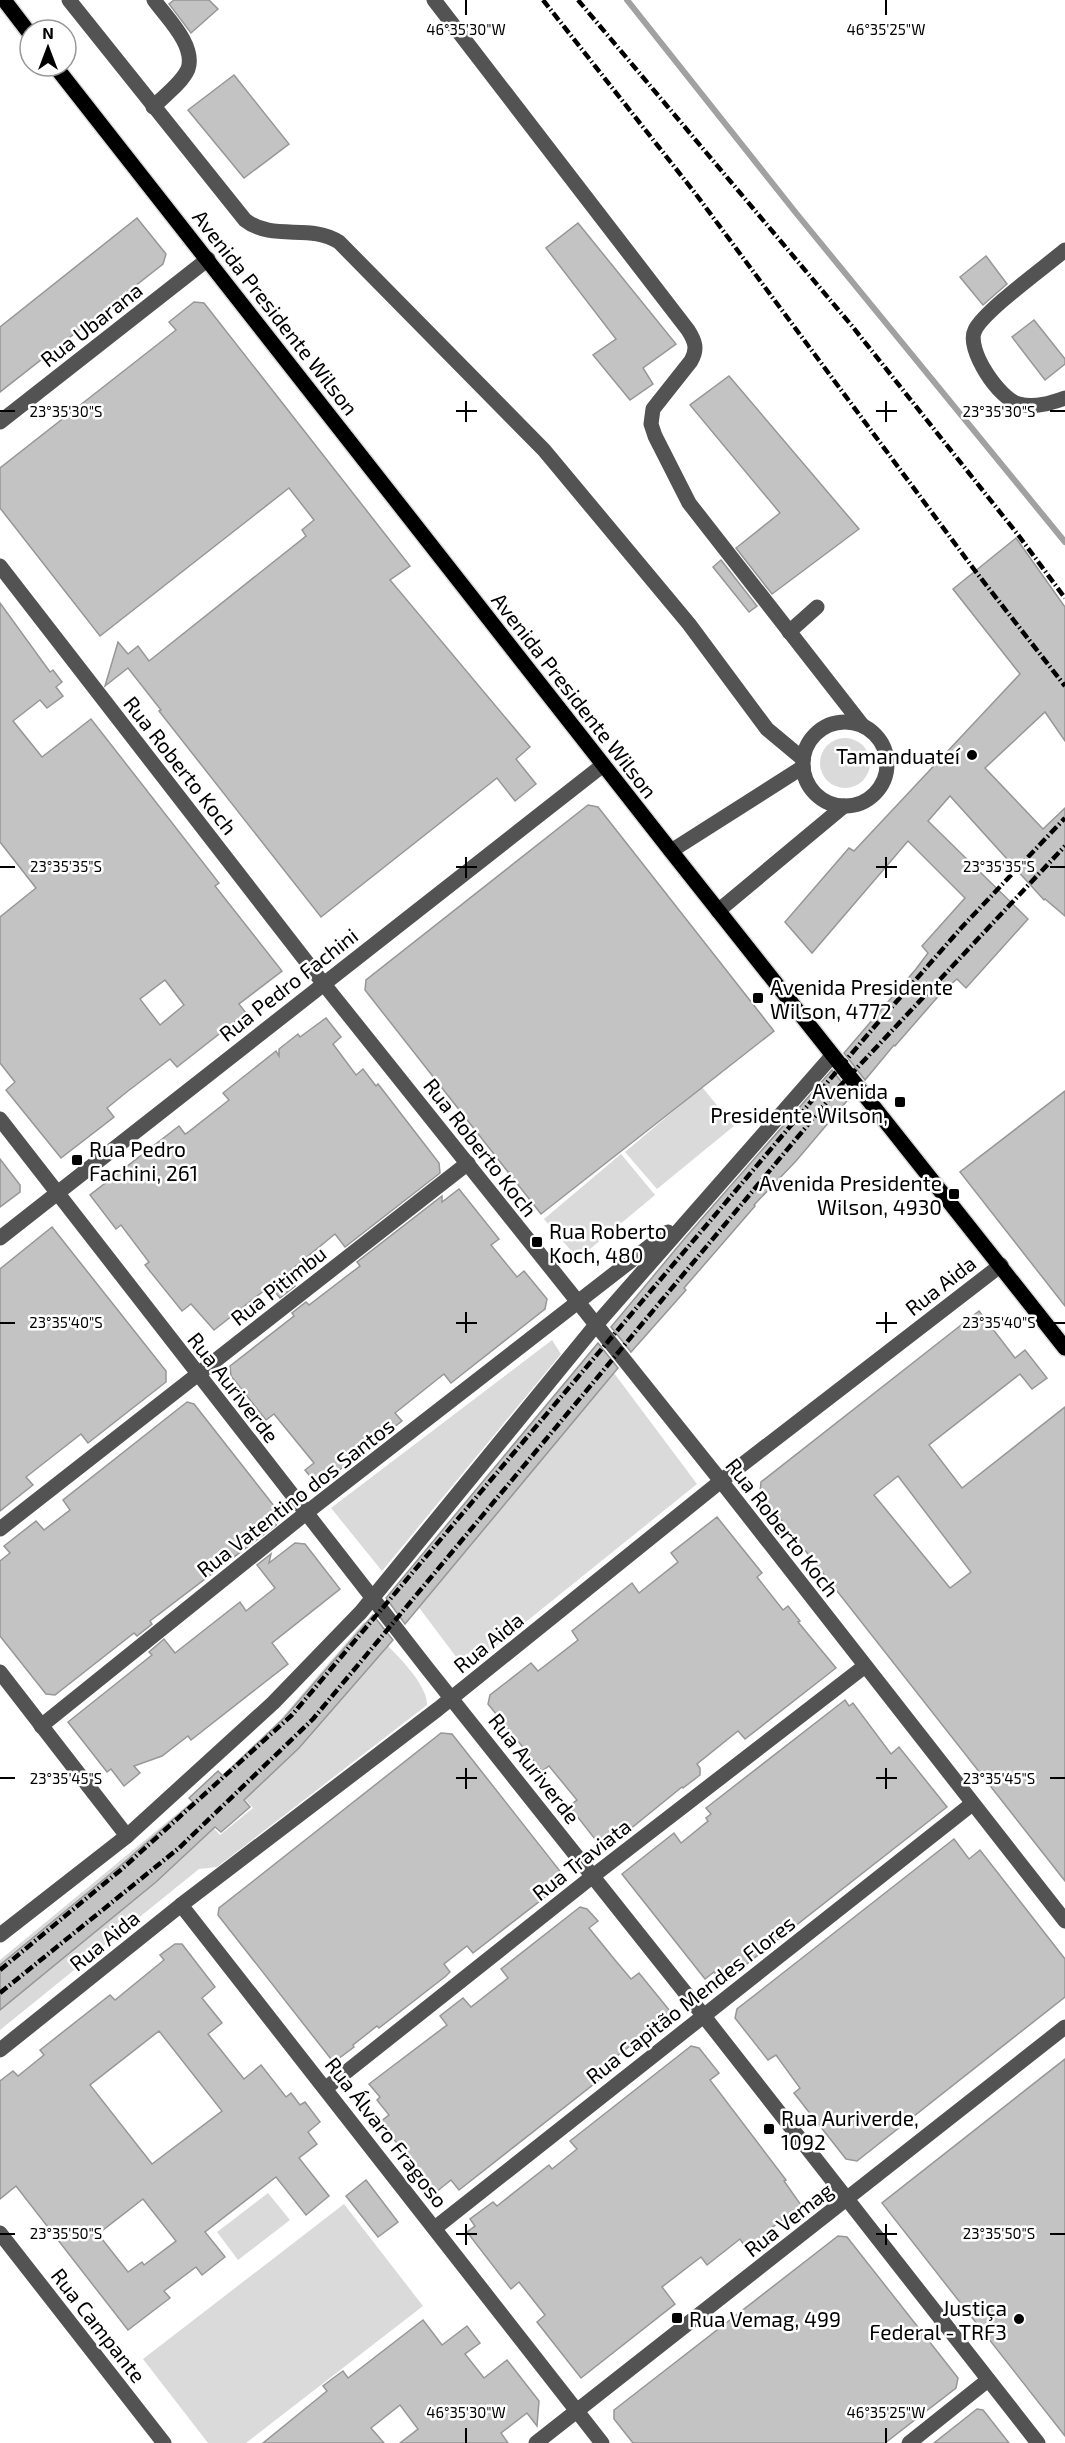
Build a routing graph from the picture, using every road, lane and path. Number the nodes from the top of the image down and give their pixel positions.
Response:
1 (4, 0) edge
2 (69, 0) edge
3 (154, 0) edge
4 (434, 0) edge
5 (18, 18) edge
6 (65, 78) edge
7 (153, 107) junction
8 (1065, 250) edge
9 (208, 259) junction
10 (1065, 398) edge
11 (0, 422) edge
12 (0, 566) edge
13 (817, 607) dead end
14 (789, 632) junction
15 (863, 726) junction
16 (803, 763) junction
17 (603, 765) junction
18 (844, 806) junction
19 (671, 851) junction
20 (718, 910) junction
21 (323, 983) junction
22 (832, 1056) junction
23 (0, 1119) edge
24 (468, 1162) junction
25 (58, 1193) junction
26 (699, 1207) junction
27 (0, 1238) edge
28 (1001, 1264) junction
29 (578, 1304) junction
30 (595, 1326) junction
31 (1065, 1348) edge
32 (198, 1375) junction
33 (721, 1481) junction
34 (306, 1513) junction
35 (0, 1529) edge
36 (374, 1598) junction
37 (865, 1666) junction
38 (0, 1672) edge
39 (452, 1697) junction
40 (41, 1726) junction
41 (972, 1804) junction
42 (128, 1836) junction
43 (593, 1876) junction
44 (181, 1905) junction
45 (1065, 1921) edge
46 (0, 1935) edge
47 (703, 2015) junction
48 (1065, 2027) edge
49 (0, 2049) edge
50 (326, 2088) junction
51 (846, 2200) junction
52 (435, 2228) junction
53 (0, 2233) edge
54 (988, 2380) junction
55 (577, 2410) junction
56 (164, 2443) edge
57 (536, 2443) edge
58 (602, 2443) edge
59 (909, 2443) edge
60 (1038, 2443) edge

1 - 5 main road
2 - 7 street
3 - 7 street
4 - 14 street
6 - 9 main road, Avenida Presidente Wilson
7 - 16 street
8 - 10 street
9 - 11 street, Rua Ubarana
9 - 17 main road, Avenida Presidente Wilson
12 - 21 street, Rua Roberto Koch
13 - 14 street
14 - 15 street
15 - 16 street
15 - 18 street
16 - 18 street
16 - 19 street
17 - 19 main road, Avenida Presidente Wilson
17 - 21 street, Rua Pedro Fachini
18 - 20 street
19 - 20 main road, Avenida Presidente Wilson
20 - 22 main road, Avenida Presidente Wilson
21 - 24 street, Rua Roberto Koch
21 - 25 street, Rua Pedro Fachini
22 - 26 street
22 - 28 main road, Avenida Presidente Wilson
23 - 25 street, Rua Auriverde
24 - 29 street, Rua Roberto Koch
24 - 32 street, Rua Pitimbu
25 - 27 street, Rua Pedro Fachini
25 - 32 street, Rua Auriverde
26 - 29 street, Rua Vatentino dos Santos
26 - 30 street
28 - 31 main road, Avenida Presidente Wilson
28 - 33 street, Rua Aida
29 - 30 street, Rua Roberto Koch
29 - 34 street, Rua Vatentino dos Santos
30 - 33 street, Rua Roberto Koch
30 - 36 street
32 - 34 street, Rua Auriverde
32 - 35 street, Rua Pitimbu
33 - 37 street, Rua Roberto Koch
33 - 39 street, Rua Aida
34 - 36 street, Rua Auriverde
34 - 40 street, Rua Vatentino dos Santos
36 - 39 street, Rua Auriverde
36 - 42 street
37 - 41 street, Rua Roberto Koch
37 - 43 street, Rua Traviata
38 - 40 street
39 - 43 street, Rua Auriverde
39 - 44 street, Rua Aida
40 - 42 street
41 - 45 street, Rua Roberto Koch
41 - 47 street, Rua Capitão Mendes Flores
42 - 46 street
43 - 47 street, Rua Auriverde
43 - 50 street, Rua Traviata
44 - 49 street, Rua Aida
44 - 50 street, Rua Álvaro Fragoso
47 - 51 street, Rua Auriverde
47 - 52 street, Rua Capitão Mendes Flores
48 - 51 street, Rua Vemag
50 - 52 street, Rua Álvaro Fragoso
51 - 54 street, Rua Auriverde
51 - 55 street, Rua Vemag
52 - 55 street, Rua Álvaro Fragoso
53 - 56 street, Rua Campante
54 - 59 street
54 - 60 street, Rua Auriverde
55 - 57 street, Rua Vemag
55 - 58 street, Rua Álvaro Fragoso

